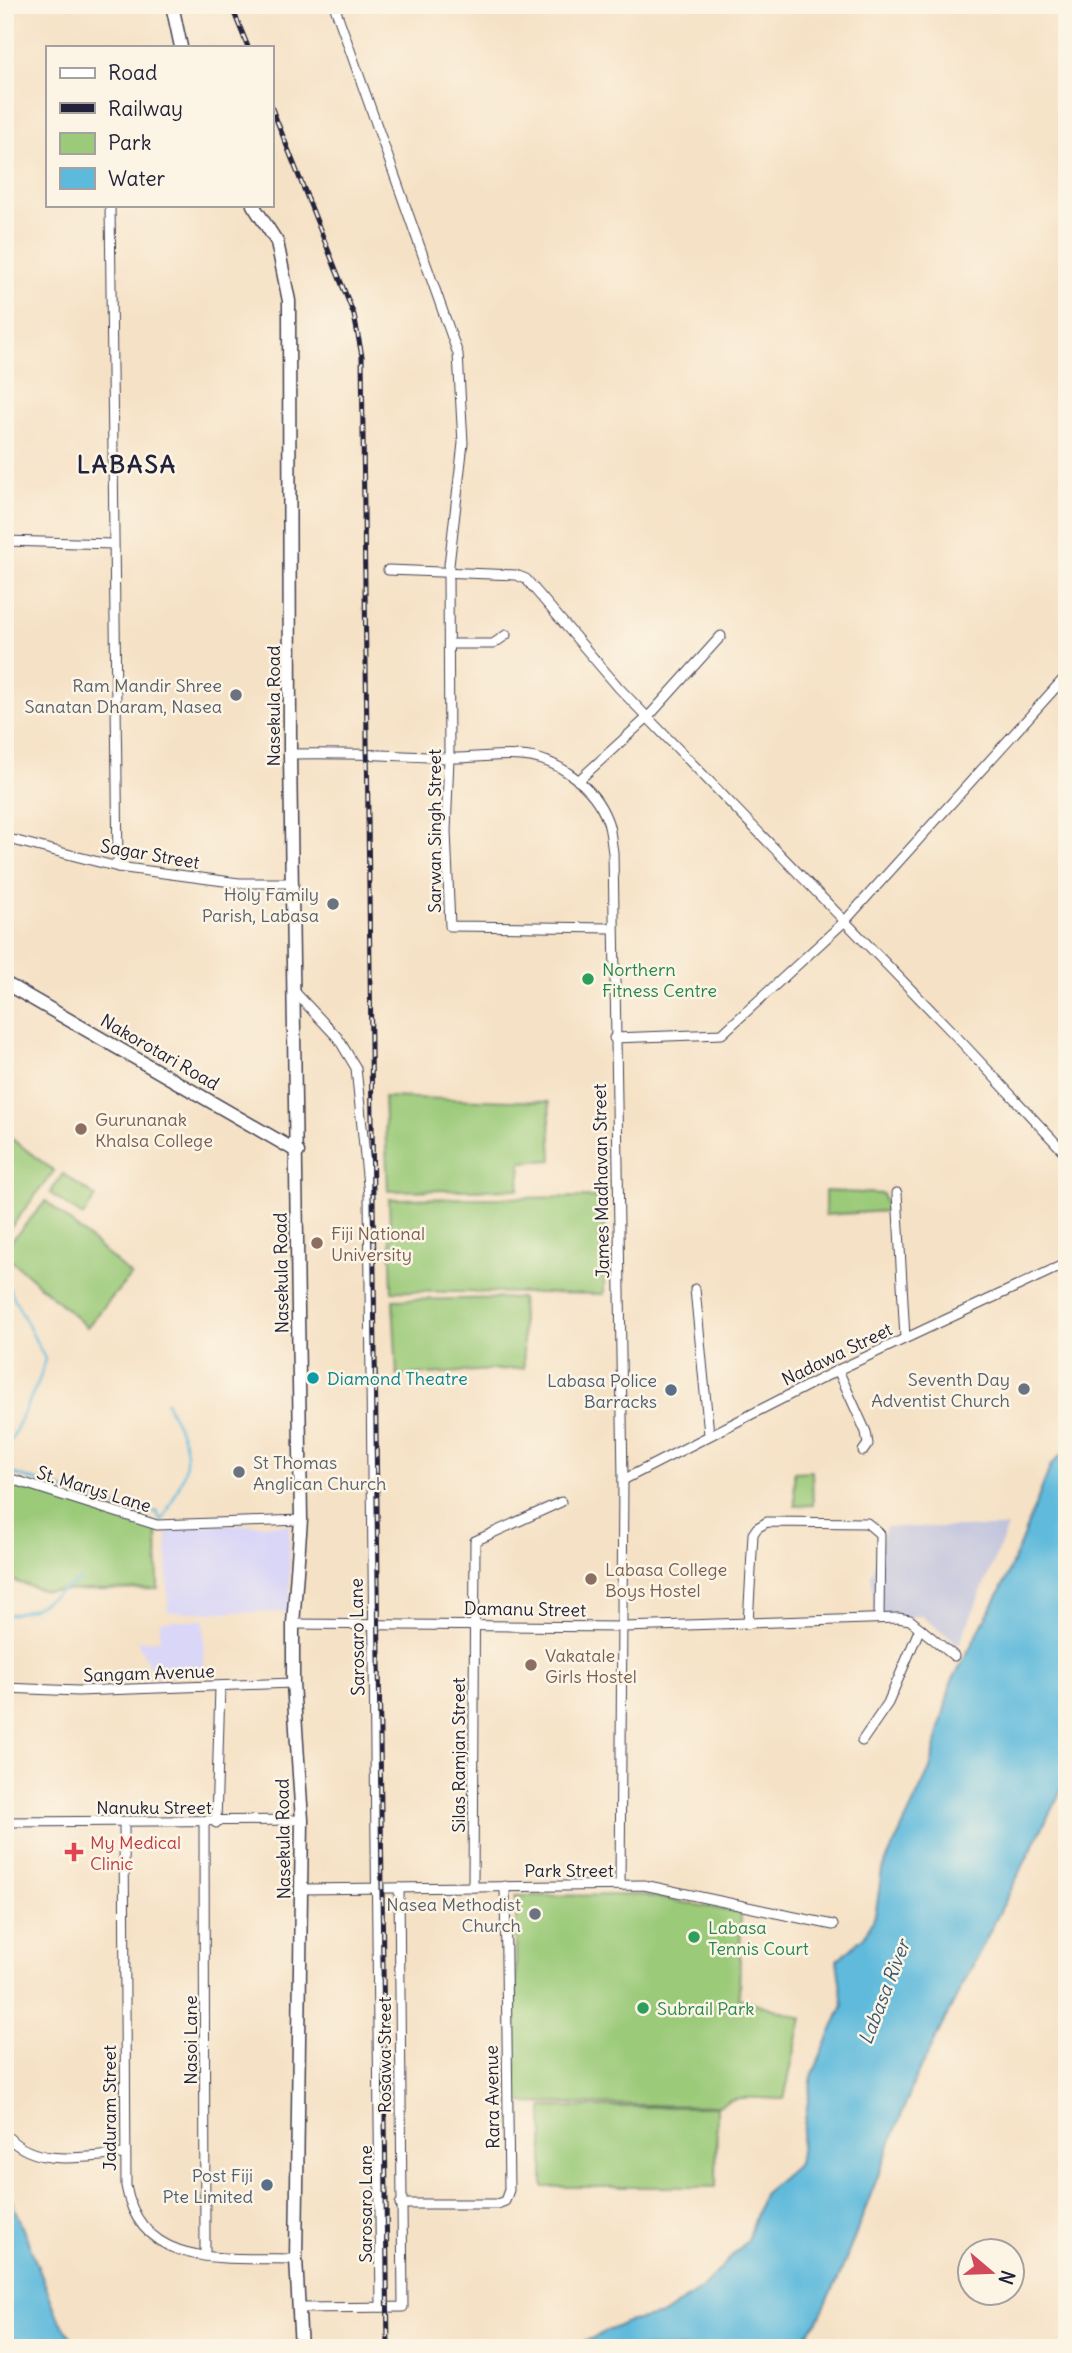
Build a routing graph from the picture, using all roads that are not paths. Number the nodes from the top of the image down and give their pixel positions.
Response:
1 (172, 5) edge
2 (334, 5) edge
3 (181, 46) edge
4 (110, 206) edge
5 (254, 206) edge
6 (5, 541) edge
7 (113, 544) junction
8 (388, 570) dead end
9 (448, 574) junction
10 (506, 635) dead end
11 (721, 636) dead end
12 (449, 644) junction
13 (1067, 675) edge
14 (649, 716) junction
15 (290, 754) junction
16 (449, 758) junction
17 (578, 781) junction
18 (5, 838) edge
19 (118, 867) junction
20 (293, 883) junction
21 (845, 922) junction
22 (613, 928) junction
23 (5, 983) edge
24 (293, 990) junction
25 (614, 1038) junction
26 (298, 1152) junction
27 (1067, 1155) edge
28 (897, 1193) dead end
29 (1067, 1263) edge
30 (695, 1289) dead end
31 (905, 1338) junction
32 (838, 1370) junction
33 (709, 1434) junction
34 (863, 1451) dead end
35 (5, 1477) edge
36 (623, 1480) junction
37 (561, 1502) dead end
38 (301, 1520) junction
39 (879, 1618) junction
40 (293, 1624) junction
41 (474, 1624) junction
42 (748, 1624) junction
43 (372, 1627) junction
44 (624, 1627) junction
45 (920, 1628) junction
46 (954, 1656) dead end
47 (293, 1684) junction
48 (220, 1687) junction
49 (5, 1688) edge
50 (862, 1741) dead end
51 (302, 1820) junction
52 (5, 1822) edge
53 (124, 1823) junction
54 (204, 1823) junction
55 (216, 1823) junction
56 (620, 1885) junction
57 (505, 1886) junction
58 (473, 1887) junction
59 (379, 1888) junction
60 (399, 1888) junction
61 (302, 1889) junction
62 (833, 1925) dead end
63 (9, 2138) dead end
64 (125, 2154) junction
65 (400, 2204) junction
66 (205, 2256) junction
67 (296, 2259) junction
68 (381, 2307) junction
69 (300, 2308) junction
70 (301, 2348) edge

1 - 3 main road
2 - 9 street, Sarwan Singh Street
4 - 7 street
5 - 15 main road, Nasekula Road
6 - 7 street
7 - 19 street
8 - 9 street
9 - 12 street, Sarwan Singh Street
9 - 14 street
10 - 12 street
11 - 14 street
12 - 16 street, Sarwan Singh Street
13 - 21 street
14 - 17 street
14 - 21 street
15 - 16 street, James Madhavan Street
15 - 20 main road, Nasekula Road
16 - 17 street, James Madhavan Street
16 - 22 street, Sarwan Singh Street
17 - 22 street, James Madhavan Street
18 - 19 street, Sagar Street
19 - 20 street, Sagar Street
20 - 24 main road, Nasekula Road
21 - 25 street
21 - 27 street
22 - 25 street, James Madhavan Street
23 - 26 main road, Nakorotari Road
24 - 26 main road, Nasekula Road
24 - 43 street, Sarosaro Lane
25 - 36 street, James Madhavan Street
26 - 38 main road, Nasekula Road
28 - 31 street
29 - 31 street, Nadawa Street
30 - 33 street
31 - 32 street, Nadawa Street
32 - 33 street, Nadawa Street
32 - 34 street
33 - 36 street, Nadawa Street
35 - 38 street, St. Marys Lane
36 - 44 street, James Madhavan Street
37 - 41 street, Silas Ramjan Street
38 - 40 main road, Nasekula Road
39 - 42 street, Damanu Street
39 - 42 street
39 - 45 street, Damanu Street
40 - 43 street, Damanu Street
40 - 47 main road, Nasekula Road
41 - 43 street, Damanu Street
41 - 44 street, Damanu Street
41 - 58 street, Silas Ramjan Street
42 - 44 street, Damanu Street
43 - 59 street, Sarosaro Lane
44 - 56 street, James Madhavan Street
45 - 46 street, Damanu Street
45 - 50 street
47 - 48 street, Sangam Avenue
47 - 51 main road, Nasekula Road
48 - 49 street, Sangam Avenue
48 - 55 street
51 - 55 street, Nanuku Street
51 - 61 main road, Nasekula Road
52 - 53 street, Nanuku Street
53 - 54 street, Nanuku Street
53 - 64 street, Jaduram Street
54 - 55 street, Nanuku Street
54 - 66 street, Nasoi Lane
56 - 57 street, Park Street
56 - 62 street, Park Street
57 - 58 street, Park Street
57 - 65 street, Rara Avenue
58 - 60 street, Park Street
59 - 60 street, Park Street
59 - 61 street, Park Street
59 - 68 street, Sarosaro Lane
60 - 65 street, Rosawa Street
61 - 67 main road, Nasekula Road
63 - 64 street
64 - 66 street, Jaduram Street
65 - 68 street, Rosawa Street
66 - 67 street, Jaduram Street
67 - 69 main road, Nasekula Road
68 - 69 street
69 - 70 main road, Nasekula Road

